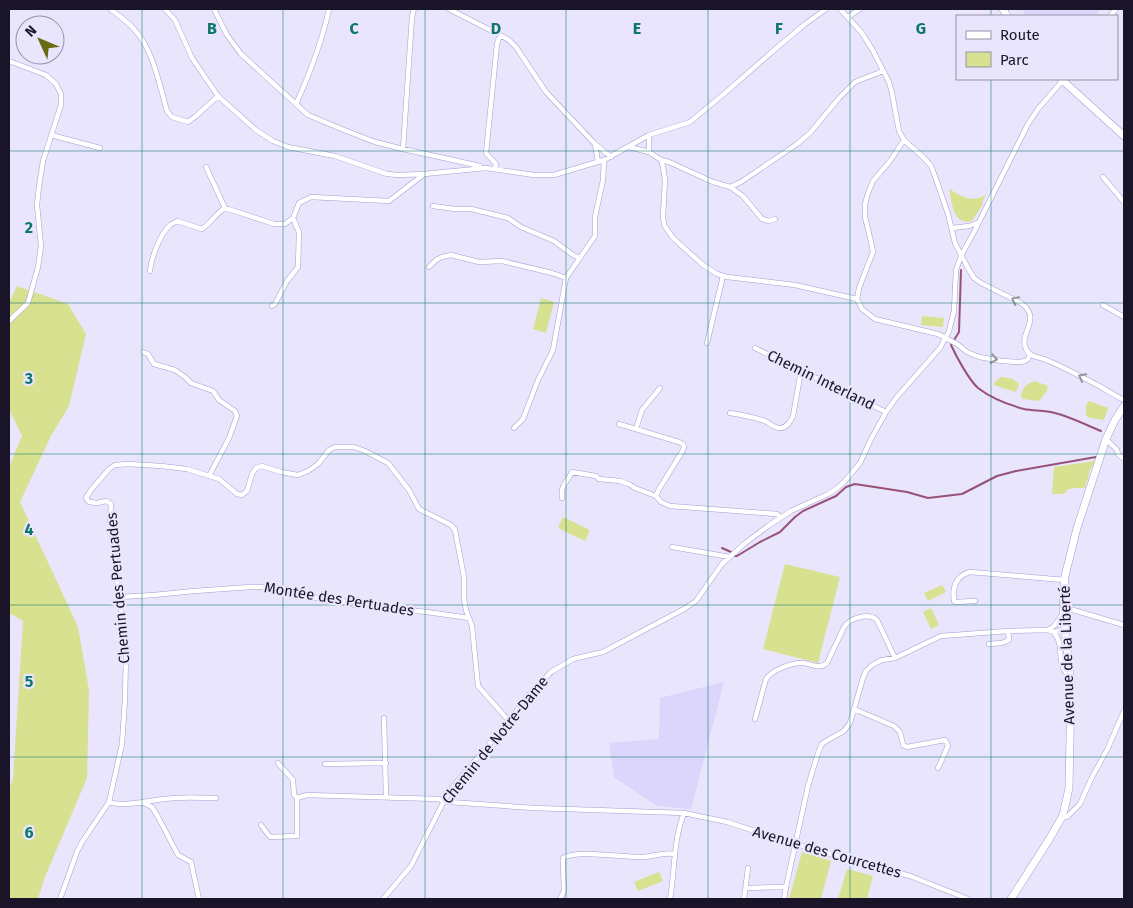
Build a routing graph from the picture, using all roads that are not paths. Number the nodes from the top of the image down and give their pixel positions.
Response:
1 (110, 9) edge
2 (165, 9) edge
3 (214, 9) edge
4 (329, 9) edge
5 (414, 9) edge
6 (449, 9) edge
7 (826, 9) edge
8 (840, 9) edge
9 (860, 9) edge
10 (1116, 9) edge
11 (1111, 15) edge
12 (848, 17) junction
13 (500, 35) junction
14 (9, 61) edge
15 (883, 71) junction
16 (1063, 80) edge
17 (1065, 80) edge
18 (218, 96) junction
19 (296, 104) junction
20 (51, 135) junction
21 (649, 135) junction
22 (1124, 136) edge
23 (904, 140) junction
24 (594, 143) junction
25 (628, 147) junction
26 (100, 148) dead end
27 (403, 150) junction
28 (649, 152) junction
29 (611, 157) junction
30 (661, 160) junction
31 (601, 161) junction
32 (206, 168) dead end
33 (486, 168) junction
34 (495, 169) junction
35 (424, 174) junction
36 (1103, 176) dead end
37 (741, 182) junction
38 (730, 187) junction
39 (740, 193) junction
40 (1124, 202) edge
41 (433, 206) dead end
42 (226, 208) junction
43 (292, 218) junction
44 (775, 218) dead end
45 (978, 223) junction
46 (952, 228) junction
47 (961, 256) junction
48 (580, 258) junction
49 (430, 267) dead end
50 (150, 271) dead end
51 (723, 276) junction
52 (566, 278) junction
53 (857, 299) junction
54 (1103, 305) dead end
55 (272, 306) dead end
56 (1124, 317) edge
57 (9, 321) edge
58 (946, 338) junction
59 (707, 343) dead end
60 (755, 348) dead end
61 (143, 352) dead end
62 (1030, 354) junction
63 (801, 371) junction
64 (660, 388) dead end
65 (1124, 400) edge
66 (1124, 406) edge
67 (730, 412) dead end
68 (886, 412) junction
69 (619, 424) dead end
70 (514, 428) dead end
71 (636, 429) junction
72 (1106, 439) junction
73 (1124, 459) edge
74 (209, 476) junction
75 (656, 496) junction
76 (562, 498) dead end
77 (780, 517) junction
78 (672, 547) dead end
79 (730, 557) junction
80 (1065, 580) junction
81 (120, 597) junction
82 (975, 601) dead end
83 (1064, 610) junction
84 (469, 618) junction
85 (1124, 625) edge
86 (1052, 629) junction
87 (1065, 629) junction
88 (1008, 631) junction
89 (989, 644) dead end
90 (895, 658) junction
91 (1070, 676) junction
92 (854, 709) junction
93 (1124, 711) edge
94 (384, 718) dead end
95 (756, 719) dead end
96 (509, 722) junction
97 (278, 763) dead end
98 (386, 763) junction
99 (325, 764) dead end
100 (938, 768) dead end
101 (386, 797) junction
102 (216, 798) dead end
103 (297, 798) junction
104 (444, 800) junction
105 (109, 802) junction
106 (142, 802) junction
107 (684, 813) junction
108 (1062, 817) junction
109 (261, 825) dead end
110 (795, 844) junction
111 (675, 854) junction
112 (748, 868) dead end
113 (786, 887) junction
114 (746, 888) junction
115 (60, 899) edge
116 (199, 899) edge
117 (383, 899) edge
118 (560, 899) edge
119 (670, 899) edge
120 (744, 899) edge
121 (784, 899) edge
122 (968, 899) edge
123 (1012, 899) edge

1 - 18 street
2 - 18 street
3 - 19 street
4 - 19 street
5 - 27 street
6 - 13 street
7 - 21 street
8 - 12 street
9 - 12 street
10 - 11 street
12 - 15 street
13 - 24 street
13 - 34 street
14 - 20 street
15 - 23 street
15 - 37 street
16 - 45 street, Chemin de Notre-Dame
17 - 22 main road
18 - 35 street
19 - 27 street
20 - 26 street
20 - 57 street
21 - 25 street
21 - 28 street
23 - 46 street
23 - 53 street
24 - 29 street
24 - 31 street
25 - 28 street
25 - 29 street
27 - 33 street
28 - 30 street
29 - 31 street
30 - 38 street
30 - 51 street
31 - 34 street
31 - 48 street
32 - 42 street
33 - 34 street
33 - 35 street
35 - 43 street
36 - 40 street
37 - 38 street
37 - 39 street
38 - 39 street
39 - 44 street
41 - 48 street
42 - 43 street
42 - 50 street
43 - 55 street
45 - 46 street
45 - 47 street, Chemin de Notre-Dame
46 - 47 street
47 - 58 street, Chemin de Notre-Dame
62 -> 47 street
48 - 52 street
49 - 52 street
51 - 53 street
51 - 59 street
52 - 70 street
53 - 58 street
54 - 56 street
58 -> 62 street
58 - 68 street, Chemin de Notre-Dame
60 - 63 street, Chemin Interland
61 - 74 street
65 -> 62 street
63 - 67 street
63 - 68 street, Chemin Interland
64 - 71 street
66 - 72 main road, Avenue de la Liberté
68 - 77 street, Chemin de Notre-Dame
69 - 71 street
71 - 75 street
72 - 73 street
72 - 80 main road, Avenue de la Liberté
74 - 81 street, Chemin des Pertuades
74 - 84 street, Chemin des Pertuades
75 - 76 street
75 - 77 street
77 - 79 street, Chemin de Notre-Dame
78 - 79 street
79 - 96 street, Chemin de Notre-Dame
80 - 82 street
80 - 83 main road, Avenue de la Liberté
81 - 84 street, Montée des Pertuades
81 - 105 street, Chemin des Pertuades
83 - 85 street
83 - 86 street
83 - 87 main road, Avenue de la Liberté
84 - 96 street, Chemin des Pertuades
86 - 87 street
86 - 88 street
86 - 91 street
87 - 91 main road, Avenue de la Liberté
88 - 89 street
88 - 90 street
90 - 92 street
90 - 95 street
91 - 108 main road, Avenue de la Liberté
92 - 100 street
92 - 110 street
93 - 108 street
94 - 98 street
96 - 104 street, Chemin de Notre-Dame
97 - 103 street
98 - 99 street
98 - 101 street
101 - 103 street, Avenue des Courcettes
101 - 104 street, Avenue des Courcettes
102 - 106 street
103 - 109 street
104 - 107 street, Avenue des Courcettes
104 - 117 street, Chemin de Notre-Dame
105 - 106 street
105 - 115 street, Chemin des Pertuades
106 - 116 street
107 - 110 street, Avenue des Courcettes
107 - 111 street
108 - 123 main road, Avenue de la Liberté
110 - 113 street
110 - 122 street, Avenue des Courcettes
111 - 118 street
111 - 119 street
112 - 114 street
113 - 114 street
113 - 121 street
114 - 120 street

